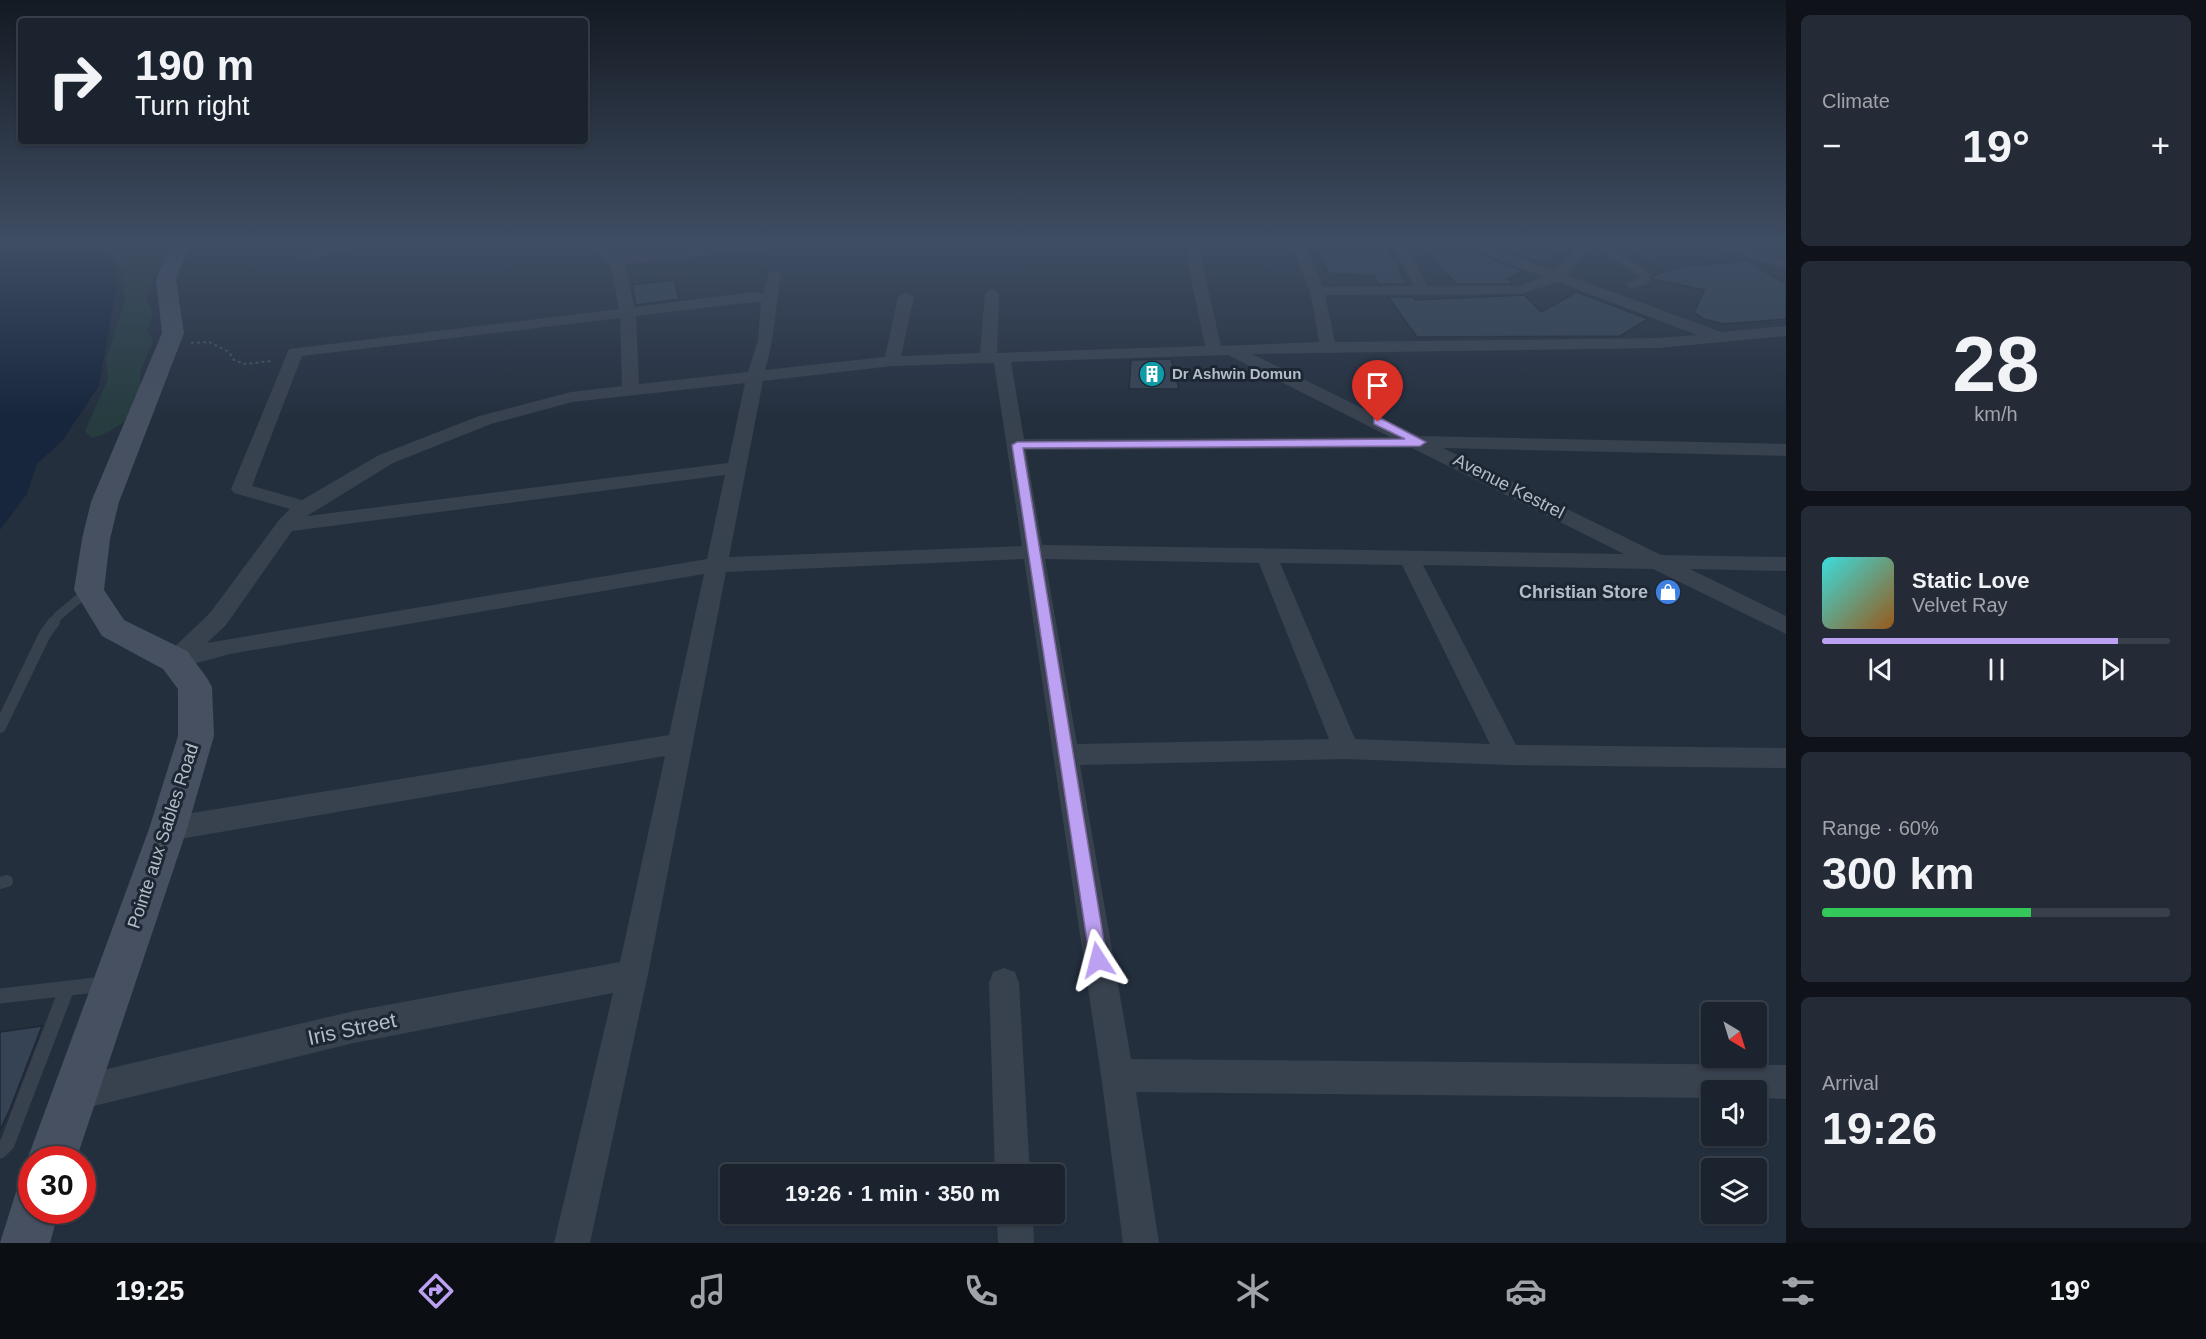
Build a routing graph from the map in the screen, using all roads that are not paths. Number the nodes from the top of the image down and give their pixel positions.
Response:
1 (169, 302) edge
2 (626, 302) edge
3 (717, 302) edge
4 (770, 302) edge
5 (905, 302) edge
6 (992, 302) edge
7 (1208, 302) edge
8 (1319, 302) edge
9 (1625, 302) edge
10 (628, 314) junction
11 (1786, 332) edge
12 (1720, 337) junction
13 (1328, 347) junction
14 (1222, 350) junction
15 (995, 358) junction
16 (892, 361) junction
17 (755, 377) junction
18 (631, 388) junction
19 (1420, 442) junction
20 (1017, 445) junction
21 (1786, 450) edge
22 (737, 468) junction
23 (304, 507) junction
24 (286, 525) junction
25 (1033, 552) junction
26 (1268, 556) junction
27 (1409, 558) junction
28 (1661, 563) junction
29 (715, 564) junction
30 (1786, 564) edge
31 (89, 590) junction
32 (1786, 626) edge
33 (175, 660) junction
34 (0, 727) edge
35 (680, 743) junction
36 (1346, 749) junction
37 (1064, 755) junction
38 (1508, 755) junction
39 (1786, 758) edge
40 (168, 830) junction
41 (633, 974) junction
42 (113, 983) junction
43 (1004, 983) dead end
44 (67, 988) junction
45 (0, 996) edge
46 (1117, 1075) junction
47 (1786, 1082) edge
48 (73, 1094) junction
49 (56, 1146) edge
50 (0, 1151) edge
51 (1013, 1164) edge
52 (30, 1224) edge
53 (1015, 1224) edge
54 (24, 1243) edge
55 (572, 1243) edge
56 (1016, 1243) edge
57 (1141, 1243) edge

1 - 31 main road
2 - 10 street
3 - 10 street
4 - 17 street
5 - 16 street
6 - 15 street
7 - 14 street
8 - 13 street
9 - 12 street
10 - 18 street
10 - 23 street
11 - 12 street
12 - 13 street
13 - 14 street
14 - 15 street
14 - 19 street, Avenue Kestrel
15 - 16 street
15 - 20 street
16 - 17 street
17 - 18 street
17 - 22 street
18 - 23 street
19 - 20 street
19 - 21 street
19 - 28 street, Avenue Kestrel
20 - 25 street
22 - 24 street
22 - 29 street
23 - 24 street
24 - 33 street
25 - 26 street
25 - 29 street
25 - 37 street
26 - 27 street
26 - 36 street
27 - 28 street
27 - 38 street
28 - 30 street
28 - 32 street, Avenue Kestrel
29 - 33 street
29 - 35 street
31 - 33 main road, Pointe aux Sables Road
31 - 34 lane
33 - 40 main road, Pointe aux Sables Road
35 - 40 street
35 - 41 street
36 - 37 street
36 - 38 street
37 - 46 street
38 - 39 street
40 - 42 main road, Pointe aux Sables Road
41 - 48 street, Iris Street
41 - 55 street
42 - 44 lane
42 - 48 main road, Pointe aux Sables Road
43 - 51 street
44 - 45 lane
44 - 50 lane
46 - 47 street
46 - 57 street
48 - 49 main road, Pointe aux Sables Road
52 - 54 main road
53 - 56 street

